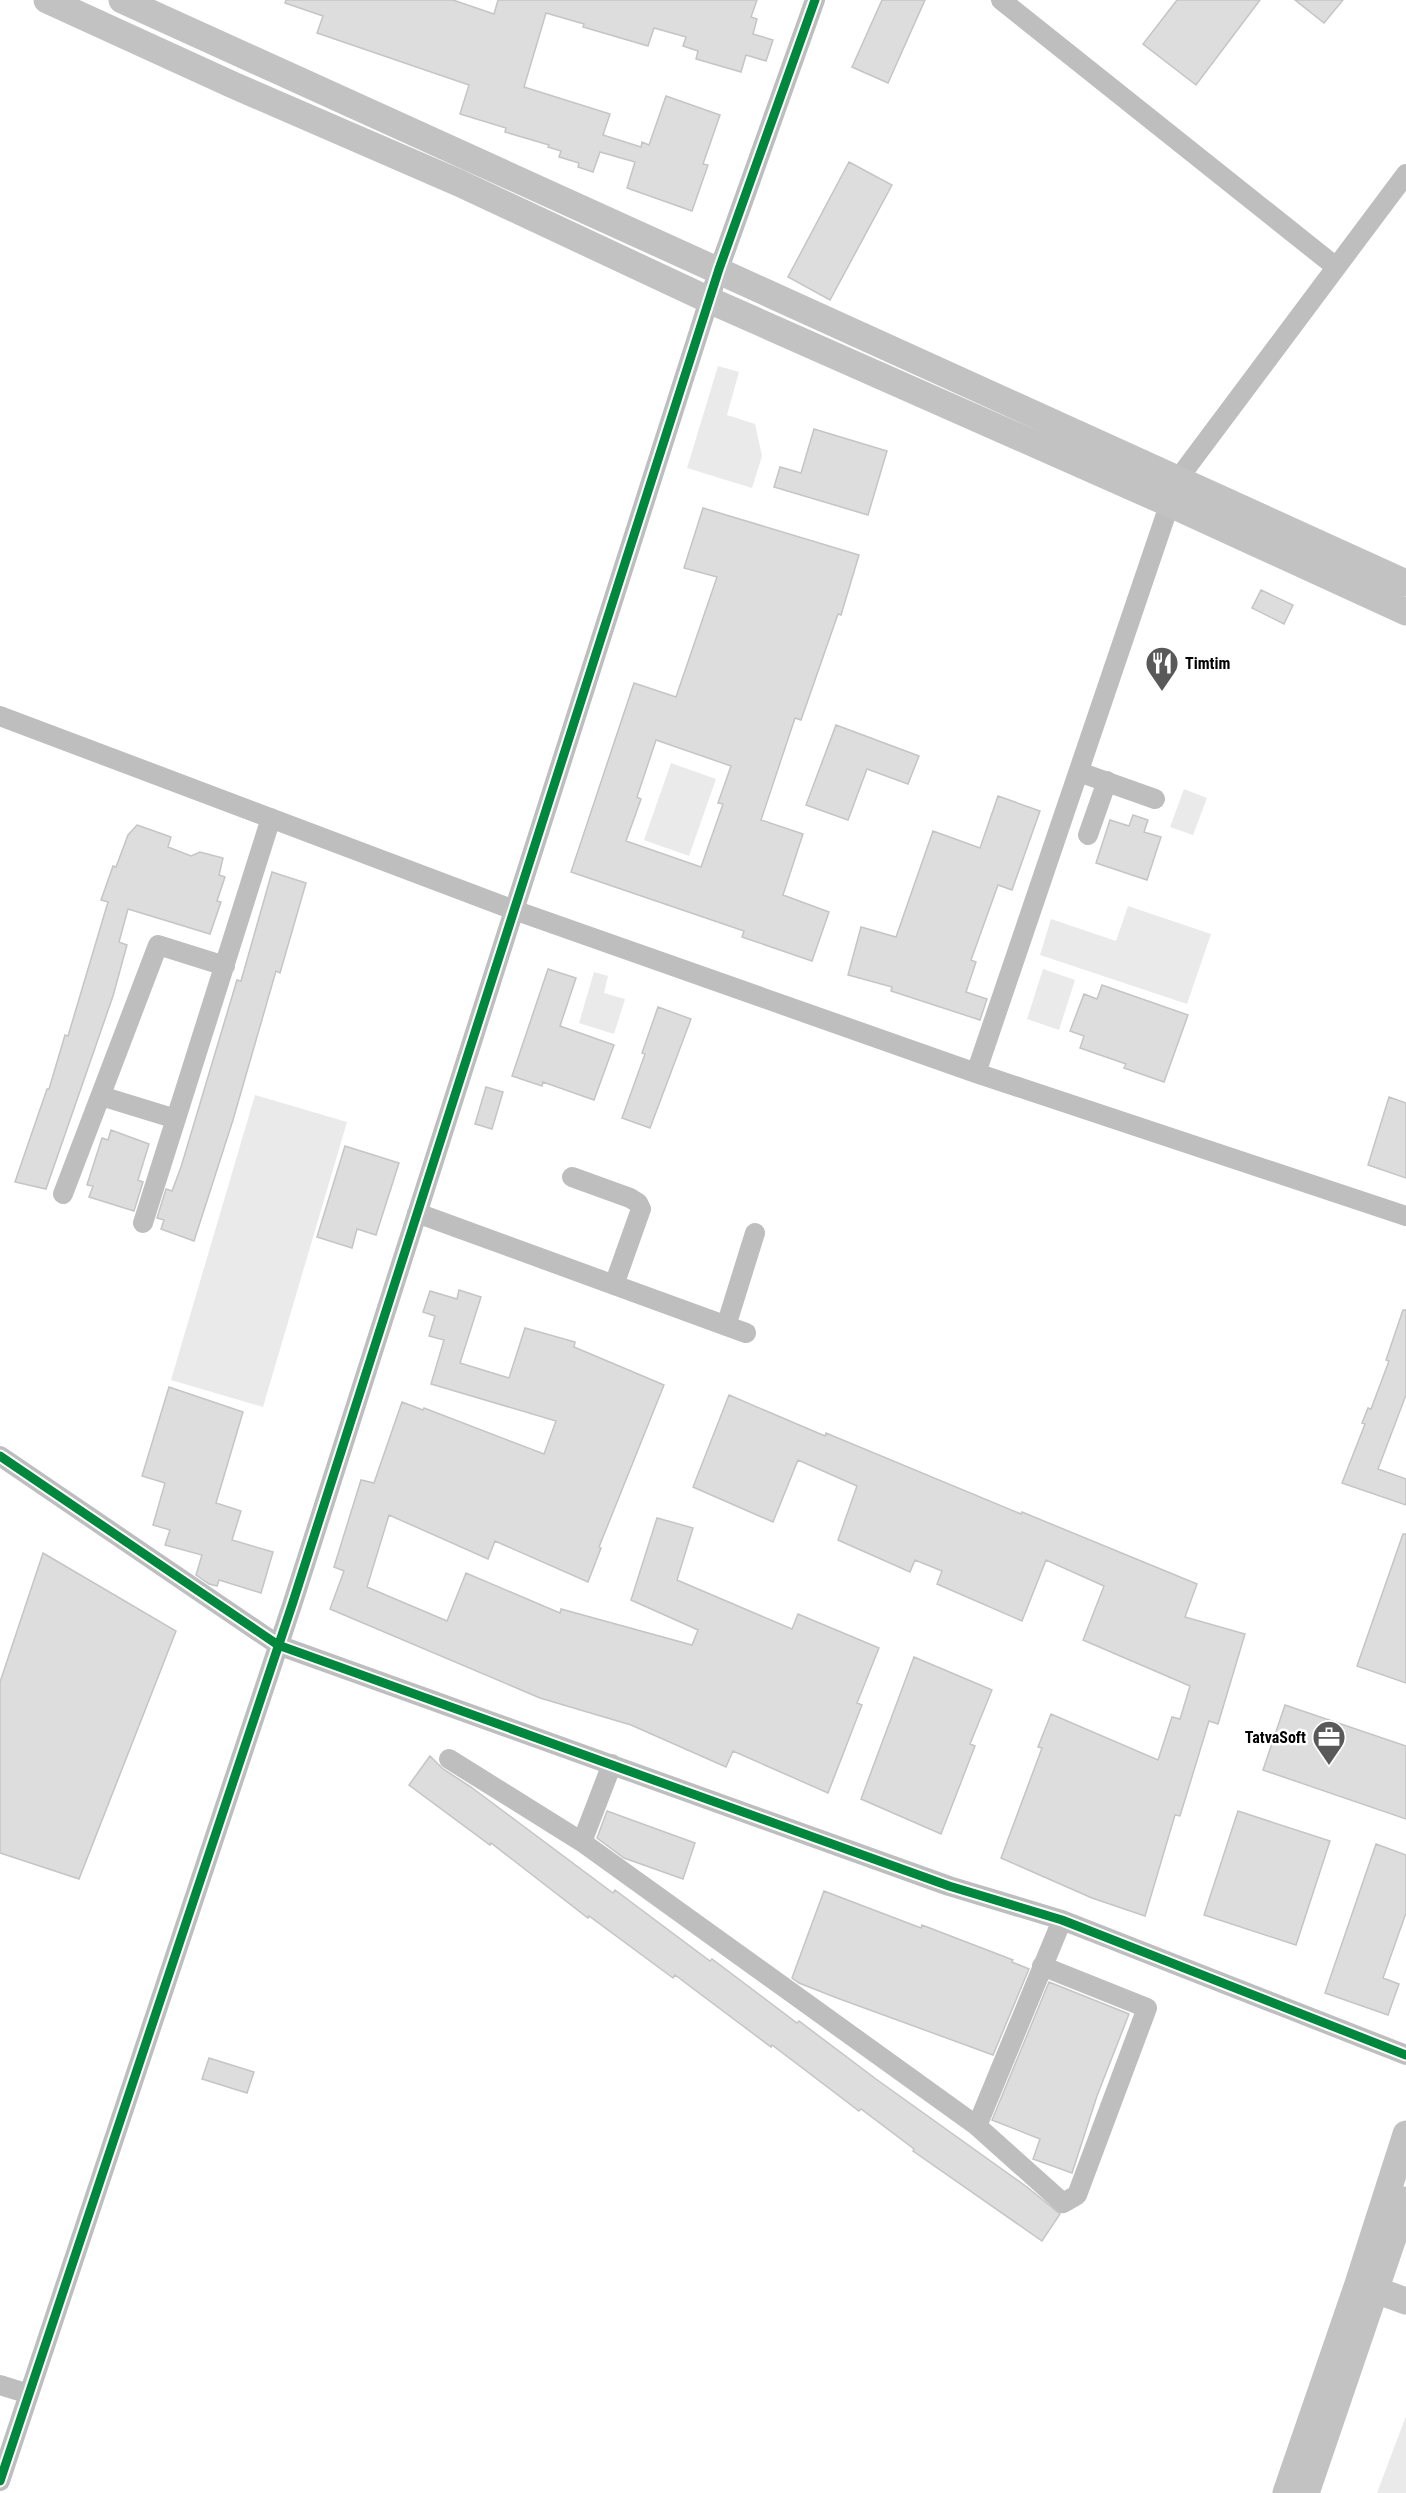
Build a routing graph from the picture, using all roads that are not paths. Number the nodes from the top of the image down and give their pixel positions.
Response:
1 (47, 0) edge
2 (122, 0) edge
3 (815, 0) edge
4 (1001, 0) edge
5 (1406, 174) edge
6 (1336, 267) junction
7 (719, 269) junction
8 (709, 300) junction
9 (1174, 491) junction
10 (1406, 583) edge
11 (1406, 612) edge
12 (0, 716) edge
13 (1079, 772) junction
14 (1107, 781) junction
15 (1155, 799) dead end
16 (271, 818) junction
17 (1088, 835) dead end
18 (514, 910) junction
19 (225, 966) junction
20 (976, 1073) junction
21 (100, 1096) junction
22 (176, 1119) junction
23 (572, 1177) dead end
24 (63, 1194) dead end
25 (417, 1213) junction
26 (1406, 1216) edge
27 (143, 1223) dead end
28 (755, 1233) dead end
29 (614, 1285) junction
30 (726, 1326) junction
31 (746, 1334) dead end
32 (0, 1456) edge
33 (278, 1645) junction
34 (449, 1759) dead end
35 (612, 1764) junction
36 (582, 1842) junction
37 (1062, 1920) junction
38 (1042, 1966) junction
39 (1406, 2055) edge
40 (977, 2126) junction
41 (1406, 2134) edge
42 (1406, 2200) edge
43 (1367, 2287) junction
44 (1406, 2301) edge
45 (0, 2385) edge
46 (29, 2394) junction
47 (0, 2481) edge
48 (1286, 2493) edge
49 (1306, 2493) edge

1 - 8 street
2 - 7 street
3 - 7 street
4 - 6 street
5 - 6 street
6 - 9 street
7 - 8 street
7 - 9 street
8 - 9 street
8 - 18 street
9 - 10 street
9 - 11 street
9 - 13 street
12 - 16 street
13 - 14 street
13 - 20 street
14 - 15 street
14 - 17 street
16 - 18 street
16 - 19 street
18 - 20 street
18 - 25 street
19 - 21 street
19 - 22 street
20 - 26 street
21 - 22 street
21 - 24 street
22 - 27 street
23 - 29 street
25 - 29 street
25 - 33 street
28 - 30 street
29 - 30 street
30 - 31 street
32 - 33 street
33 - 35 street
33 - 46 street
34 - 36 street
35 - 36 street
35 - 37 street
36 - 40 street
37 - 38 street
37 - 39 street
38 - 40 street
38 - 40 street
41 - 43 street
42 - 43 street
43 - 44 street
43 - 48 street
43 - 49 street
45 - 46 street
46 - 47 street

